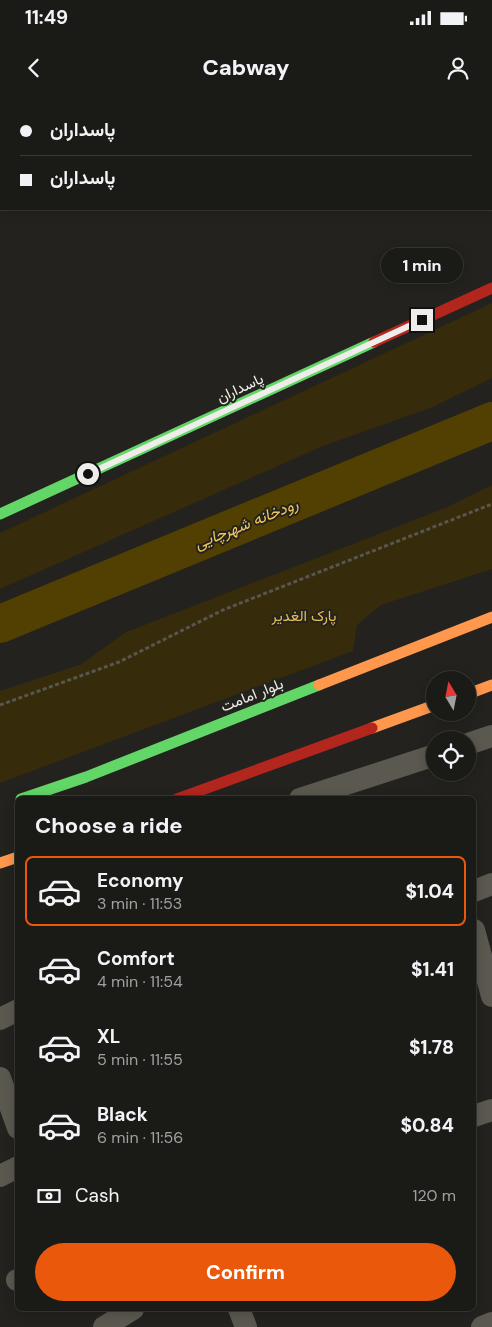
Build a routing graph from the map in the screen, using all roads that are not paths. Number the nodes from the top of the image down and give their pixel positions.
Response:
1 (492, 288) edge
2 (0, 514) edge
3 (492, 617) edge
4 (492, 685) edge
5 (476, 691) edge
6 (426, 708) edge
7 (492, 736) edge
8 (476, 741) edge
9 (426, 758) edge
10 (28, 796) edge
11 (185, 796) edge
12 (309, 796) edge
13 (15, 858) edge
14 (0, 863) edge
15 (492, 884) edge
16 (476, 890) edge
17 (476, 937) edge
18 (492, 996) edge
19 (15, 1012) edge
20 (0, 1020) edge
21 (0, 1078) edge
22 (492, 1110) edge
23 (476, 1115) edge
24 (15, 1120) edge
25 (15, 1168) edge
26 (0, 1176) edge
27 (130, 1311) edge
28 (240, 1311) edge
29 (492, 1323) edge
30 (104, 1327) edge
31 (246, 1327) edge
32 (482, 1327) edge

1 - 2 main road, پاسداران
3 - 10 main road, بلوار امامت
4 - 5 main road
6 - 11 main road
7 - 8 street
9 - 12 street
13 - 14 main road
15 - 16 street
17 - 18 street
19 - 20 street
21 - 24 street
22 - 23 street
25 - 26 street
27 - 30 street
28 - 31 street
29 - 32 street

